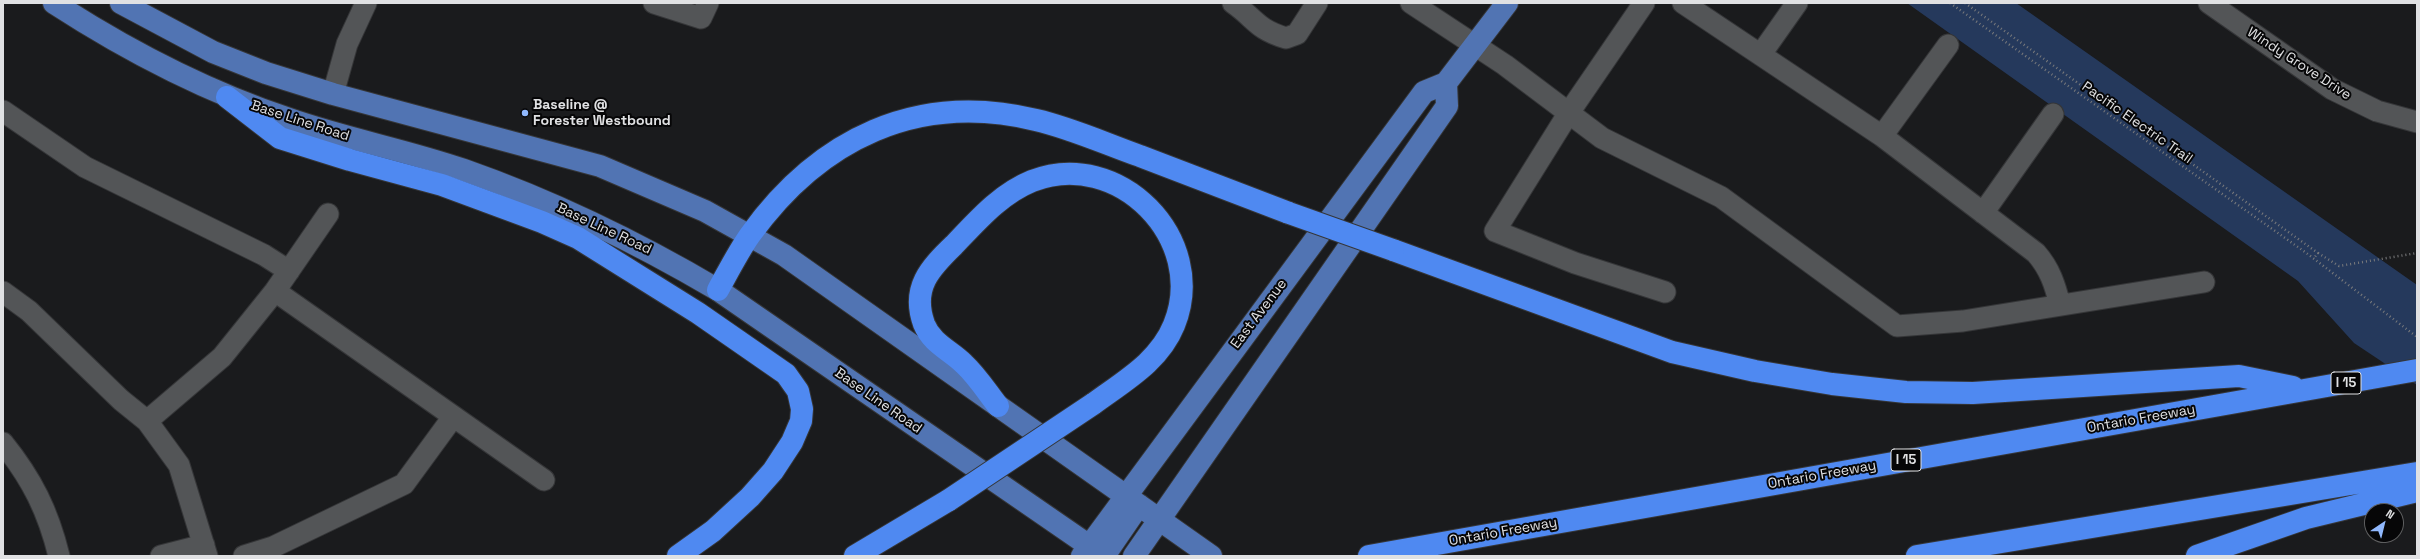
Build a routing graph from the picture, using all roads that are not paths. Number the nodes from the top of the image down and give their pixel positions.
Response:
1 (54, 3) edge
2 (121, 3) edge
3 (366, 3) edge
4 (654, 3) edge
5 (1233, 3) edge
6 (1317, 3) edge
7 (1411, 3) edge
8 (1507, 3) edge
9 (1644, 3) edge
10 (1683, 3) edge
11 (1797, 3) edge
12 (2209, 3) edge
13 (704, 10) edge
14 (1948, 45) dead end
15 (1475, 46) junction
16 (1761, 54) junction
17 (1446, 83) junction
18 (333, 94) junction
19 (227, 97) junction
20 (3, 111) edge
21 (1568, 114) junction
22 (2053, 114) dead end
23 (2417, 122) edge
24 (1882, 136) junction
25 (1983, 213) junction
26 (328, 214) dead end
27 (750, 235) junction
28 (289, 271) junction
29 (2204, 282) dead end
30 (718, 290) junction
31 (275, 291) junction
32 (3, 292) edge
33 (1665, 292) dead end
34 (2060, 305) junction
35 (2417, 370) edge
36 (2304, 390) junction
37 (998, 406) junction
38 (453, 417) junction
39 (147, 421) junction
40 (3, 443) edge
41 (2417, 473) edge
42 (544, 480) dead end
43 (2417, 491) edge
44 (1132, 500) junction
45 (1159, 519) junction
46 (205, 550) edge
47 (1092, 552) edge
48 (59, 556) edge
49 (161, 556) edge
50 (244, 556) edge
51 (678, 556) edge
52 (855, 556) edge
53 (1134, 556) edge
54 (1211, 556) edge
55 (1369, 556) edge
56 (1917, 556) edge
57 (2197, 556) edge

1 - 19 main road, Base Line Road
2 - 18 main road
3 - 18 street
4 - 13 street
5 - 6 street
7 - 15 street
8 - 15 main road, East Avenue
9 - 21 street
10 - 16 street
11 - 16 street
12 - 23 street, Windy Grove Drive
14 - 24 street
15 - 17 main road, East Avenue
15 - 21 street
16 - 24 street
17 - 44 main road, East Avenue
17 - 45 main road
18 - 27 main road
19 - 30 main road, Base Line Road
19 - 51 highway
20 - 28 street
21 - 33 street
21 - 34 street
22 - 25 street
24 - 25 street
25 - 34 street
26 - 28 street
27 - 30 highway
27 - 36 highway, bridge
27 - 37 main road
28 - 31 street
29 - 34 street
30 - 47 main road, Base Line Road
31 - 38 street
31 - 39 street
32 - 39 street
35 - 36 highway, Ontario Freeway / I 15
36 - 55 highway, Ontario Freeway / I 15
37 - 44 main road
37 - 52 highway, bridge
38 - 42 street
38 - 50 street
39 - 46 street
40 - 48 street
41 - 56 highway
43 - 57 highway
44 - 45 main road
44 - 47 main road, East Avenue
45 - 53 main road
45 - 54 main road
46 - 49 street

